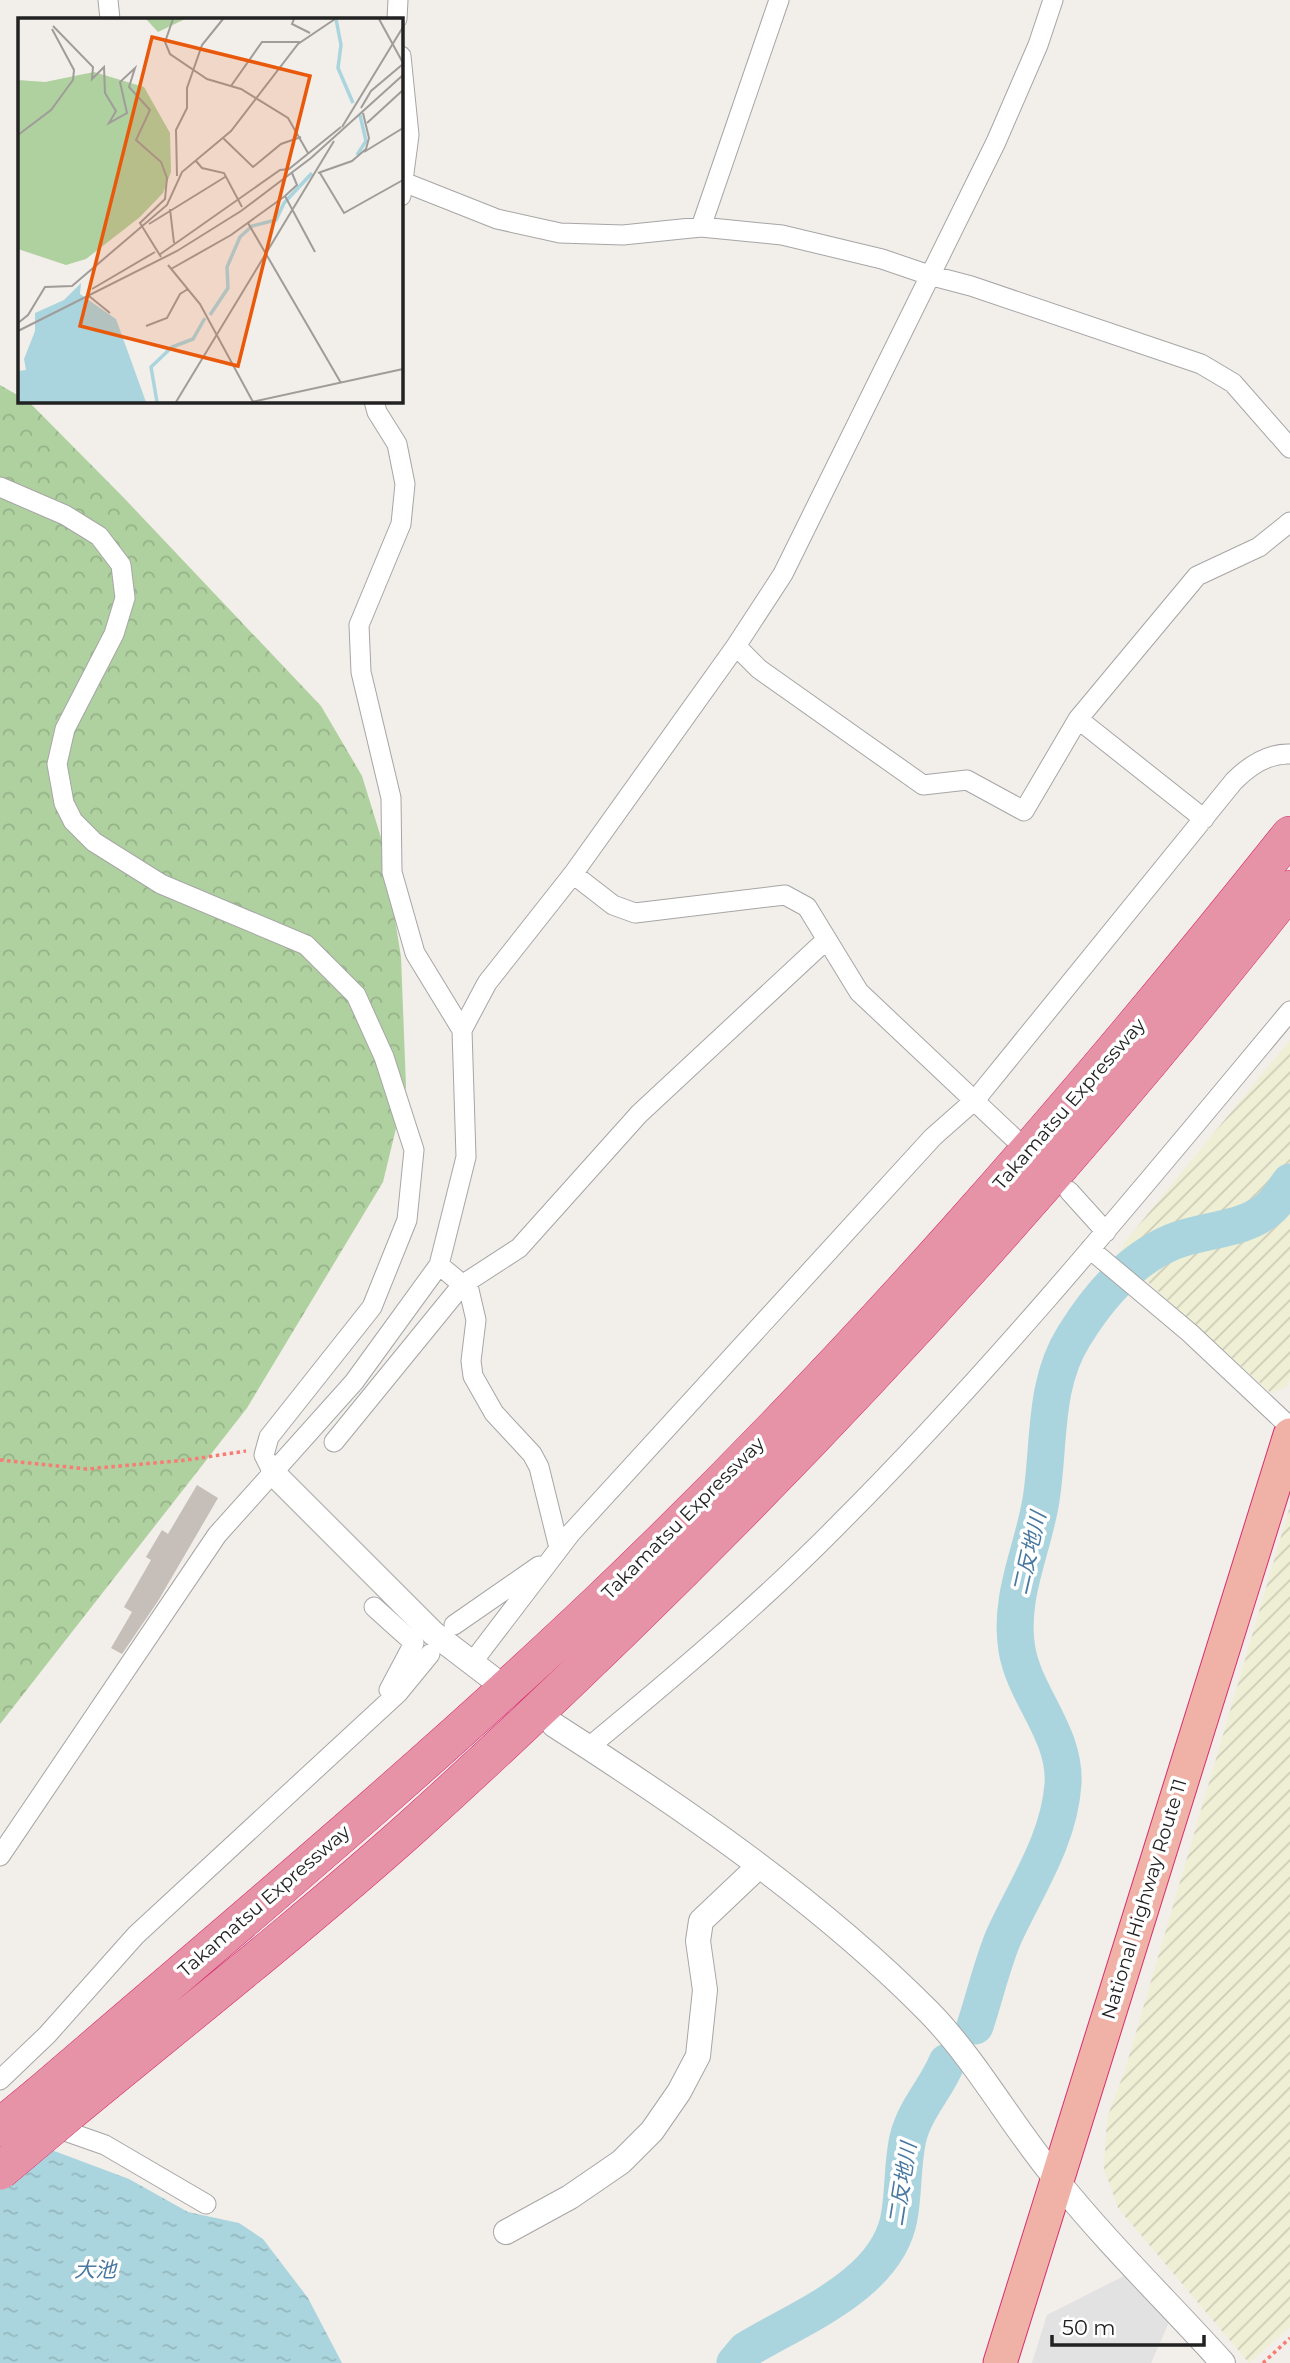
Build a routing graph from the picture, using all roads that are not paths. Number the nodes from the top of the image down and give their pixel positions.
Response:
1 (108, 0) edge
2 (398, 0) edge
3 (779, 0) edge
4 (1053, 0) edge
5 (110, 18) edge
6 (397, 18) edge
7 (402, 65) edge
8 (402, 186) edge
9 (701, 227) junction
10 (929, 275) junction
11 (374, 402) edge
12 (1290, 448) edge
13 (0, 487) edge
14 (1290, 522) edge
15 (736, 646) junction
16 (1078, 719) junction
17 (1290, 754) edge
18 (1204, 819) junction
19 (1290, 835) edge
20 (573, 874) junction
21 (1290, 889) edge
22 (826, 940) junction
23 (1290, 1011) edge
24 (462, 1030) junction
25 (976, 1099) junction
26 (1016, 1140) dead end
27 (1069, 1191) dead end
28 (1106, 1232) junction
29 (1090, 1249) junction
30 (439, 1265) junction
31 (462, 1285) junction
32 (1290, 1427) edge
33 (1290, 1435) edge
34 (334, 1442) dead end
35 (273, 1473) junction
36 (557, 1552) junction
37 (374, 1607) dead end
38 (454, 1625) dead end
39 (430, 1654) dead end
40 (471, 1664) junction
41 (492, 1678) dead end
42 (386, 1703) junction
43 (554, 1725) dead end
44 (589, 1747) junction
45 (0, 1856) edge
46 (758, 1867) junction
47 (0, 2080) edge
48 (55, 2104) junction
49 (0, 2108) edge
50 (0, 2127) edge
51 (0, 2171) edge
52 (1056, 2180) junction
53 (206, 2204) dead end
54 (506, 2232) dead end
55 (1000, 2363) edge
56 (1223, 2363) edge

1 - 5 street
2 - 6 street
3 - 9 street
4 - 10 street
7 - 8 street
8 - 9 street
9 - 10 street
10 - 12 street
10 - 15 street
11 - 24 street
13 - 35 street
14 - 16 street
15 - 16 street
15 - 20 street
16 - 18 street
17 - 18 street
18 - 25 street
19 - 48 highway, Takamatsu Expressway
20 - 22 street
20 - 24 street
21 - 48 highway, Takamatsu Expressway
22 - 25 street
22 - 31 street
23 - 28 street
24 - 30 street
25 - 26 street
25 - 36 street
27 - 28 street
28 - 29 street
29 - 32 street
29 - 44 street
30 - 31 street
30 - 35 street
31 - 34 street
31 - 36 street
33 - 52 highway, National Highway Route 11
35 - 40 street
35 - 45 street
36 - 38 street
36 - 40 street
37 - 42 street
39 - 42 street
40 - 41 street
42 - 47 street
43 - 44 street
44 - 46 street
46 - 52 street
46 - 54 street
48 - 50 highway, Takamatsu Expressway, bridge
48 - 51 highway, Takamatsu Expressway, bridge
49 - 53 street
52 - 55 highway, National Highway Route 11
52 - 56 street

